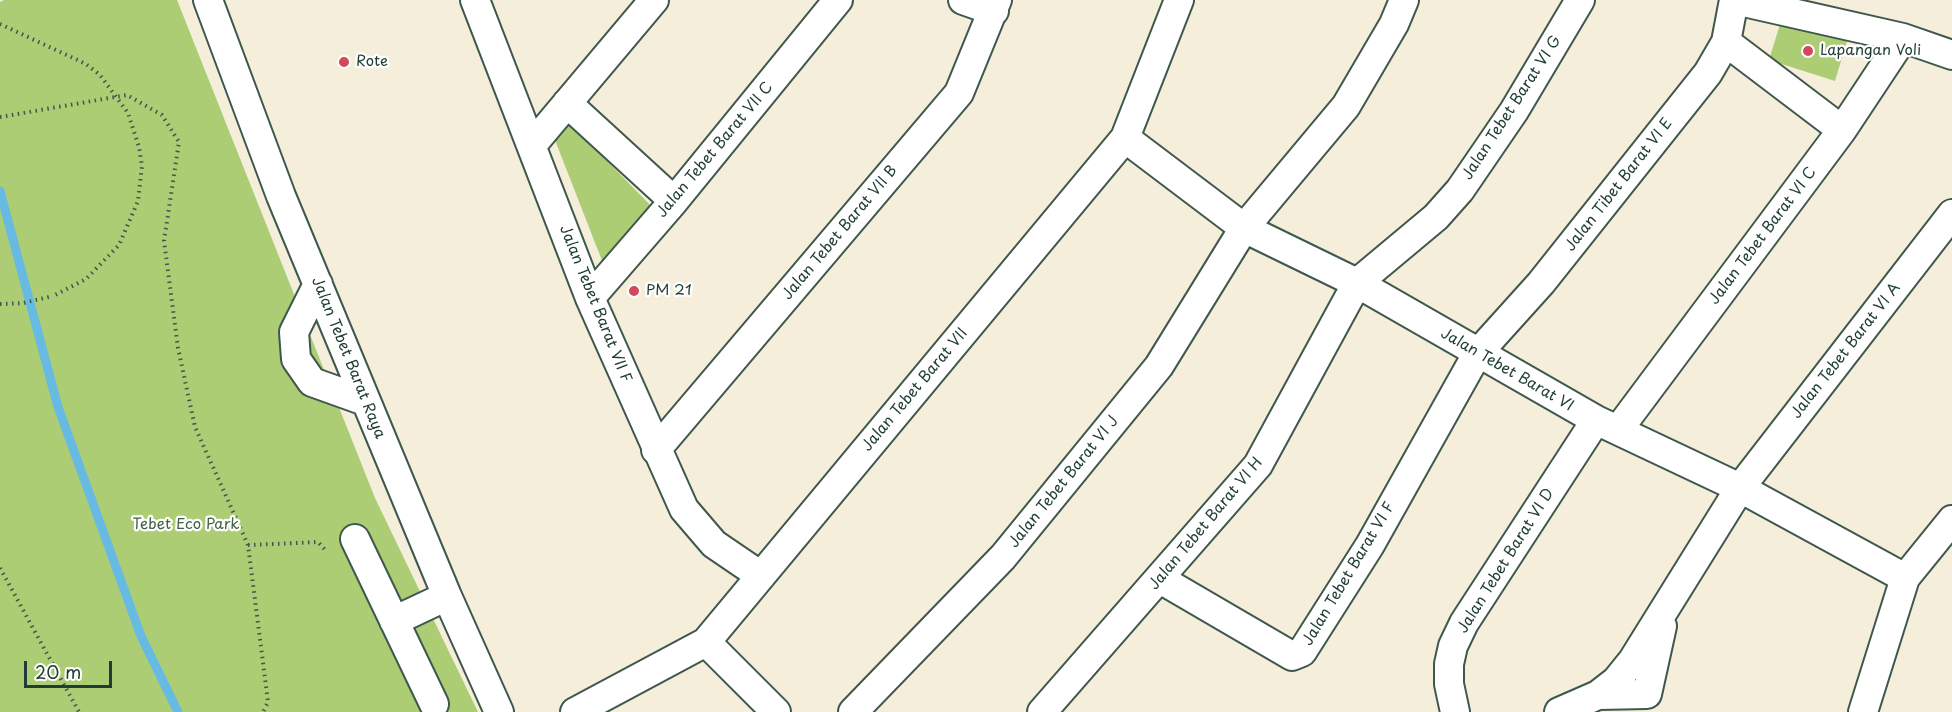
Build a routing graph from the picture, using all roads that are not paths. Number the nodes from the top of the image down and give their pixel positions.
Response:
1 (208, 0) edge
2 (475, 0) edge
3 (654, 0) edge
4 (838, 0) edge
5 (963, 0) edge
6 (1179, 0) edge
7 (1404, 0) edge
8 (1580, 0) edge
9 (1735, 0) edge
10 (995, 6) edge
11 (1903, 38) junction
12 (1726, 42) junction
13 (1952, 55) edge
14 (567, 103) junction
15 (1842, 130) junction
16 (1125, 138) junction
17 (532, 145) junction
18 (674, 201) junction
19 (1952, 214) edge
20 (1244, 228) junction
21 (1357, 283) junction
22 (318, 284) junction
23 (590, 298) junction
24 (1478, 354) junction
25 (365, 401) junction
26 (1607, 425) junction
27 (656, 450) junction
28 (1740, 488) junction
29 (1952, 520) edge
30 (355, 539) dead end
31 (761, 576) junction
32 (1905, 578) junction
33 (1160, 579) junction
34 (447, 596) junction
35 (394, 621) junction
36 (706, 642) junction
37 (434, 704) dead end
38 (500, 712) edge
39 (575, 712) edge
40 (776, 712) edge
41 (853, 712) edge
42 (1042, 712) edge
43 (1455, 712) edge
44 (1559, 712) edge
45 (1863, 712) edge

1 - 22 street, Jalan Tebet Barat Raya
2 - 17 street, Jalan Tebet Barat VII F
3 - 14 street
4 - 18 street, Jalan Tebet Barat VII C
5 - 10 street
6 - 16 street, Jalan Tebet Barat VII
7 - 20 street, Jalan Tebet Barat VI J
8 - 21 street, Jalan Tebet Barat VI G
9 - 11 street
9 - 12 street, Jalan Tibet Barat VI E
10 - 27 street, Jalan Tebet Barat VII B
11 - 13 street
11 - 15 street, Jalan Tebet Barat VI C
12 - 15 street
12 - 24 street, Jalan Tibet Barat VI E
14 - 17 street
14 - 18 street
15 - 26 street, Jalan Tebet Barat VI C
16 - 20 street, Jalan Tebet Barat VI
16 - 31 street, Jalan Tebet Barat VII
17 - 23 street, Jalan Tebet Barat VII F
18 - 23 street, Jalan Tebet Barat VII C
19 - 28 street, Jalan Tebet Barat VI A
20 - 21 street, Jalan Tebet Barat VI
20 - 41 street, Jalan Tebet Barat VI J
21 - 24 street, Jalan Tebet Barat VI
21 - 33 street, Jalan Tebet Barat VI H
22 - 25 street, Jalan Tebet Barat Raya
22 - 25 street
23 - 27 street, Jalan Tebet Barat VII F
24 - 26 street, Jalan Tebet Barat VI
24 - 33 street, Jalan Tebet Barat VI F
25 - 34 street, Jalan Tebet Barat Raya
26 - 28 street, Jalan Tebet Barat VI
26 - 43 street, Jalan Tebet Barat VI D
27 - 31 street, Jalan Tebet Barat VII F
28 - 32 street, Jalan Tebet Barat VI
28 - 44 street, Jalan Tebet Barat VI A
29 - 32 street
30 - 35 street
31 - 36 street, Jalan Tebet Barat VII
32 - 45 street
33 - 42 street, Jalan Tebet Barat VI H
34 - 35 street
34 - 38 street, Jalan Tebet Barat Raya
35 - 37 street
36 - 39 street, Jalan Tebet Barat VII
36 - 40 street

